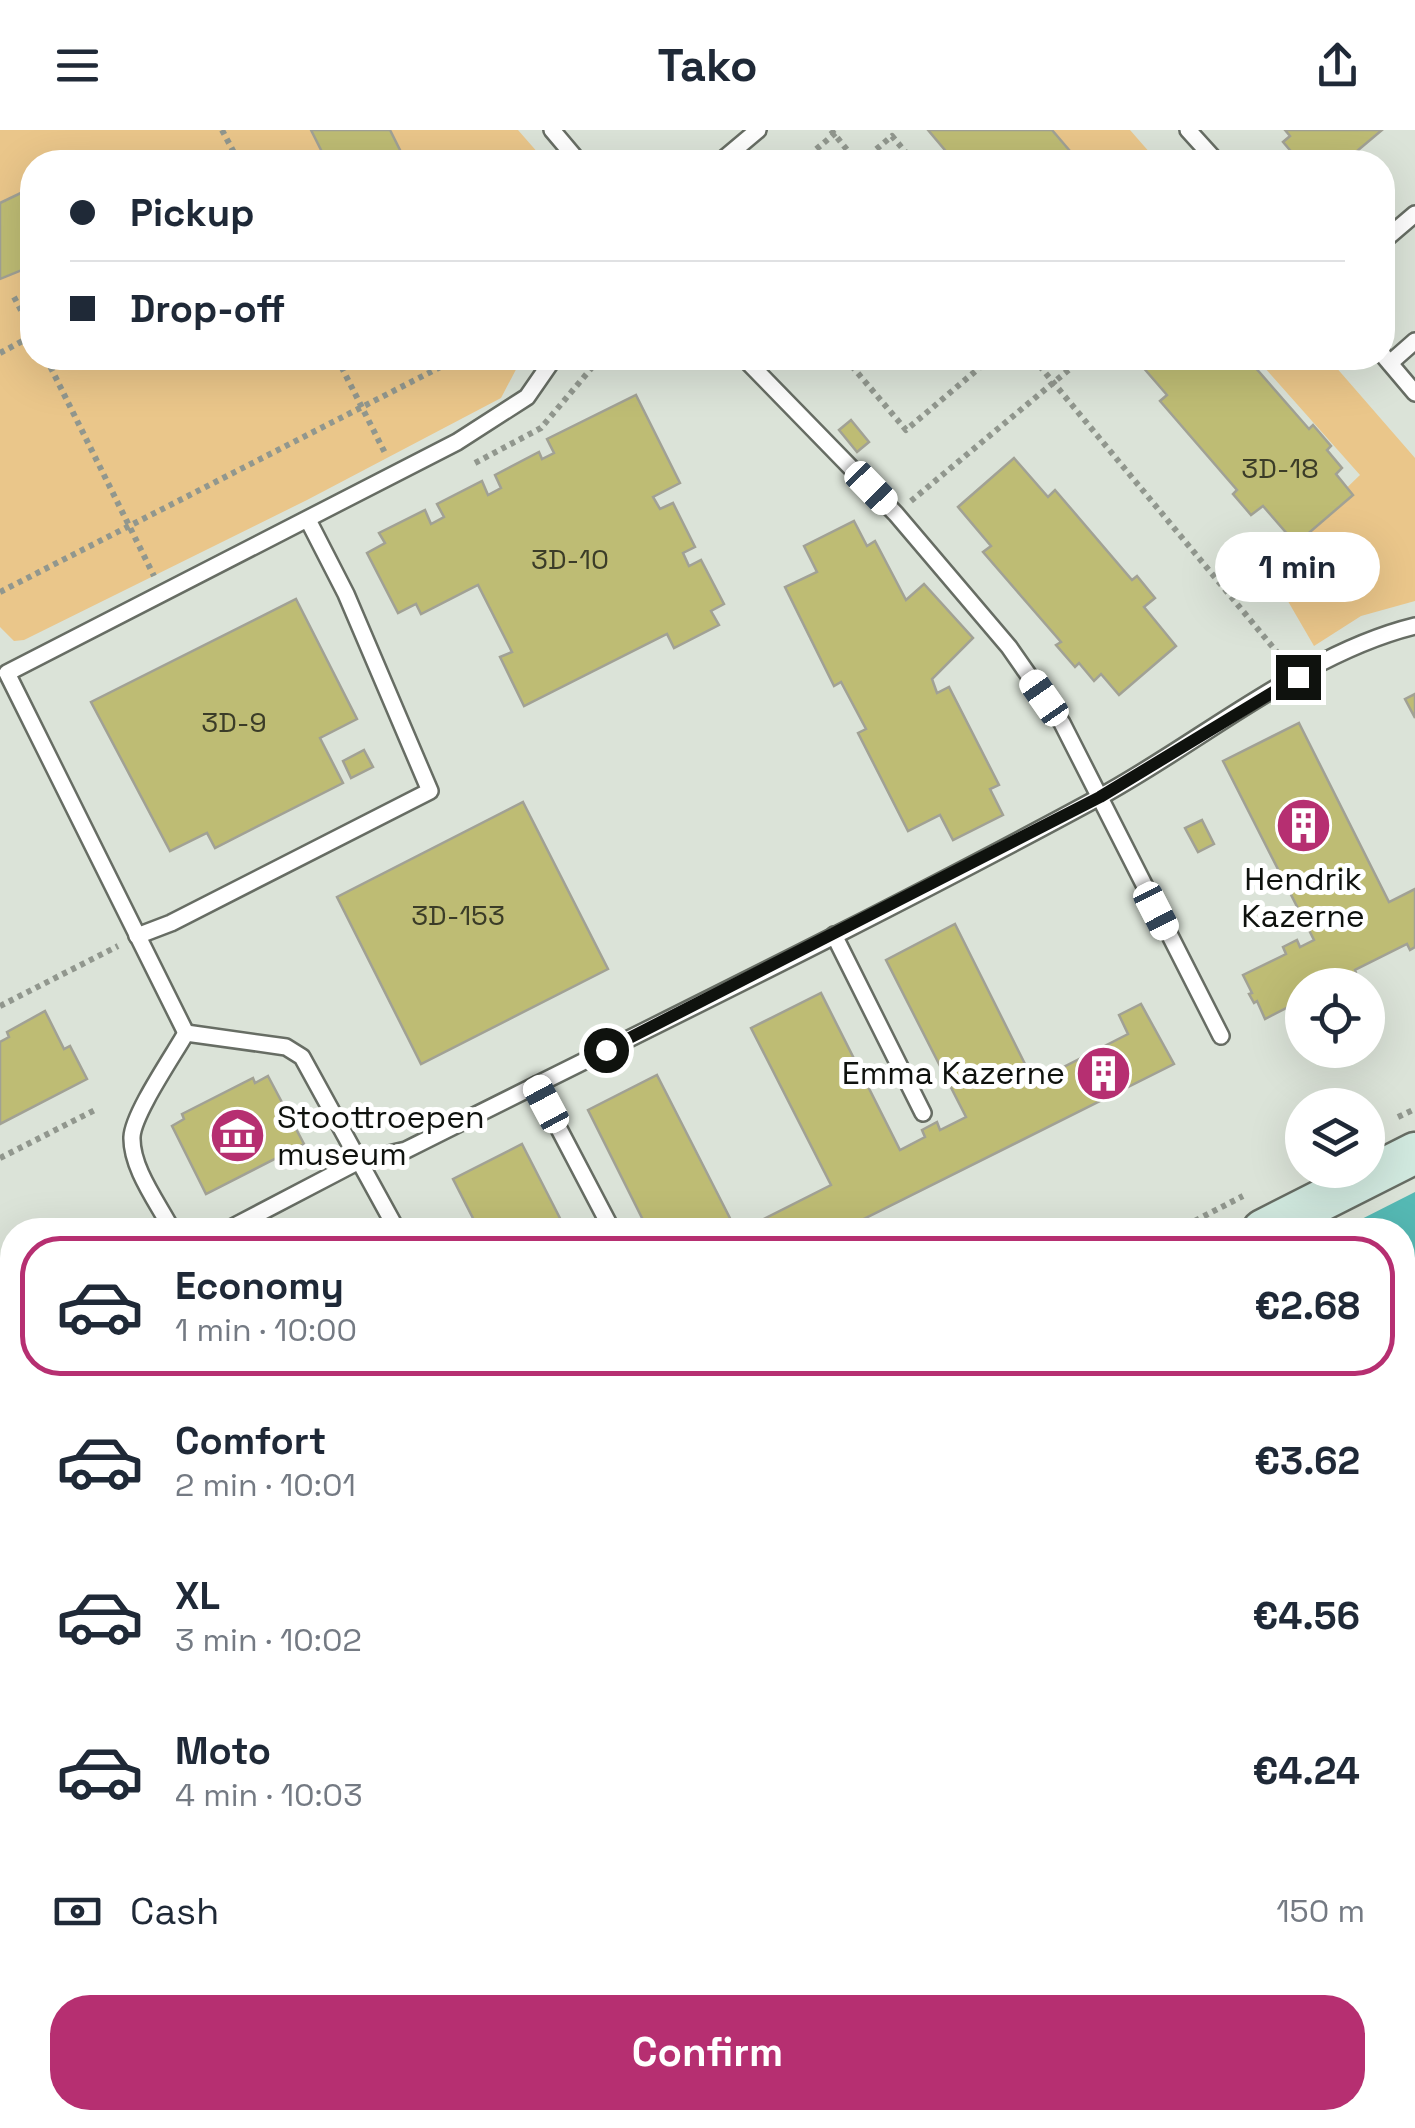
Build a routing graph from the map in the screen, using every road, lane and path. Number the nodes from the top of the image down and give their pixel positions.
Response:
1 (552, 130) edge
2 (758, 130) edge
3 (1188, 130) edge
4 (835, 131) edge
5 (570, 150) edge
6 (734, 150) edge
7 (814, 150) edge
8 (874, 150) edge
9 (904, 150) edge
10 (1206, 150) edge
11 (1415, 214) edge
12 (1395, 231) edge
13 (14, 296) dead end
14 (20, 309) edge
15 (1395, 369) edge
16 (52, 370) edge
17 (343, 370) edge
18 (434, 370) edge
19 (546, 370) edge
20 (756, 370) edge
21 (855, 370) edge
22 (977, 370) edge
23 (1044, 370) edge
24 (1068, 370) edge
25 (1054, 382) junction
26 (1415, 393) edge
27 (361, 406) junction
28 (396, 475) junction
29 (896, 514) junction
30 (308, 520) junction
31 (129, 526) junction
32 (0, 592) edge
33 (164, 594) junction
34 (1415, 626) edge
35 (4, 666) edge
36 (1298, 677) junction
37 (1100, 797) junction
38 (834, 934) junction
39 (137, 936) junction
40 (0, 1006) edge
41 (186, 1033) junction
42 (1221, 1036) dead end
43 (536, 1085) junction
44 (97, 1109) dead end
45 (923, 1113) dead end
46 (1415, 1152) edge
47 (0, 1158) edge
48 (359, 1160) junction
49 (166, 1218) edge
50 (250, 1218) edge
51 (390, 1218) edge
52 (606, 1218) edge
53 (1286, 1218) edge

1 - 5 lane
2 - 6 lane
3 - 10 lane
4 - 7 path
8 - 9 path
11 - 12 lane
13 - 14 path
15 - 26 lane
16 - 31 path
17 - 27 path
18 - 27 path
19 - 28 lane
20 - 29 lane
21 - 22 path
23 - 25 path
24 - 25 path
25 - 29 path
25 - 36 path
27 - 28 path
27 - 31 path
28 - 30 lane
29 - 37 lane
30 - 33 lane
30 - 39 lane
31 - 32 path
31 - 33 path
33 - 35 lane
34 - 36 lane
35 - 39 lane
36 - 37 lane
37 - 38 lane
37 - 42 lane
38 - 43 lane
38 - 45 lane
39 - 40 path
39 - 41 lane
41 - 48 lane
41 - 49 lane
43 - 48 lane
43 - 52 lane
44 - 47 path
46 - 53 main road
48 - 50 lane
48 - 51 lane

